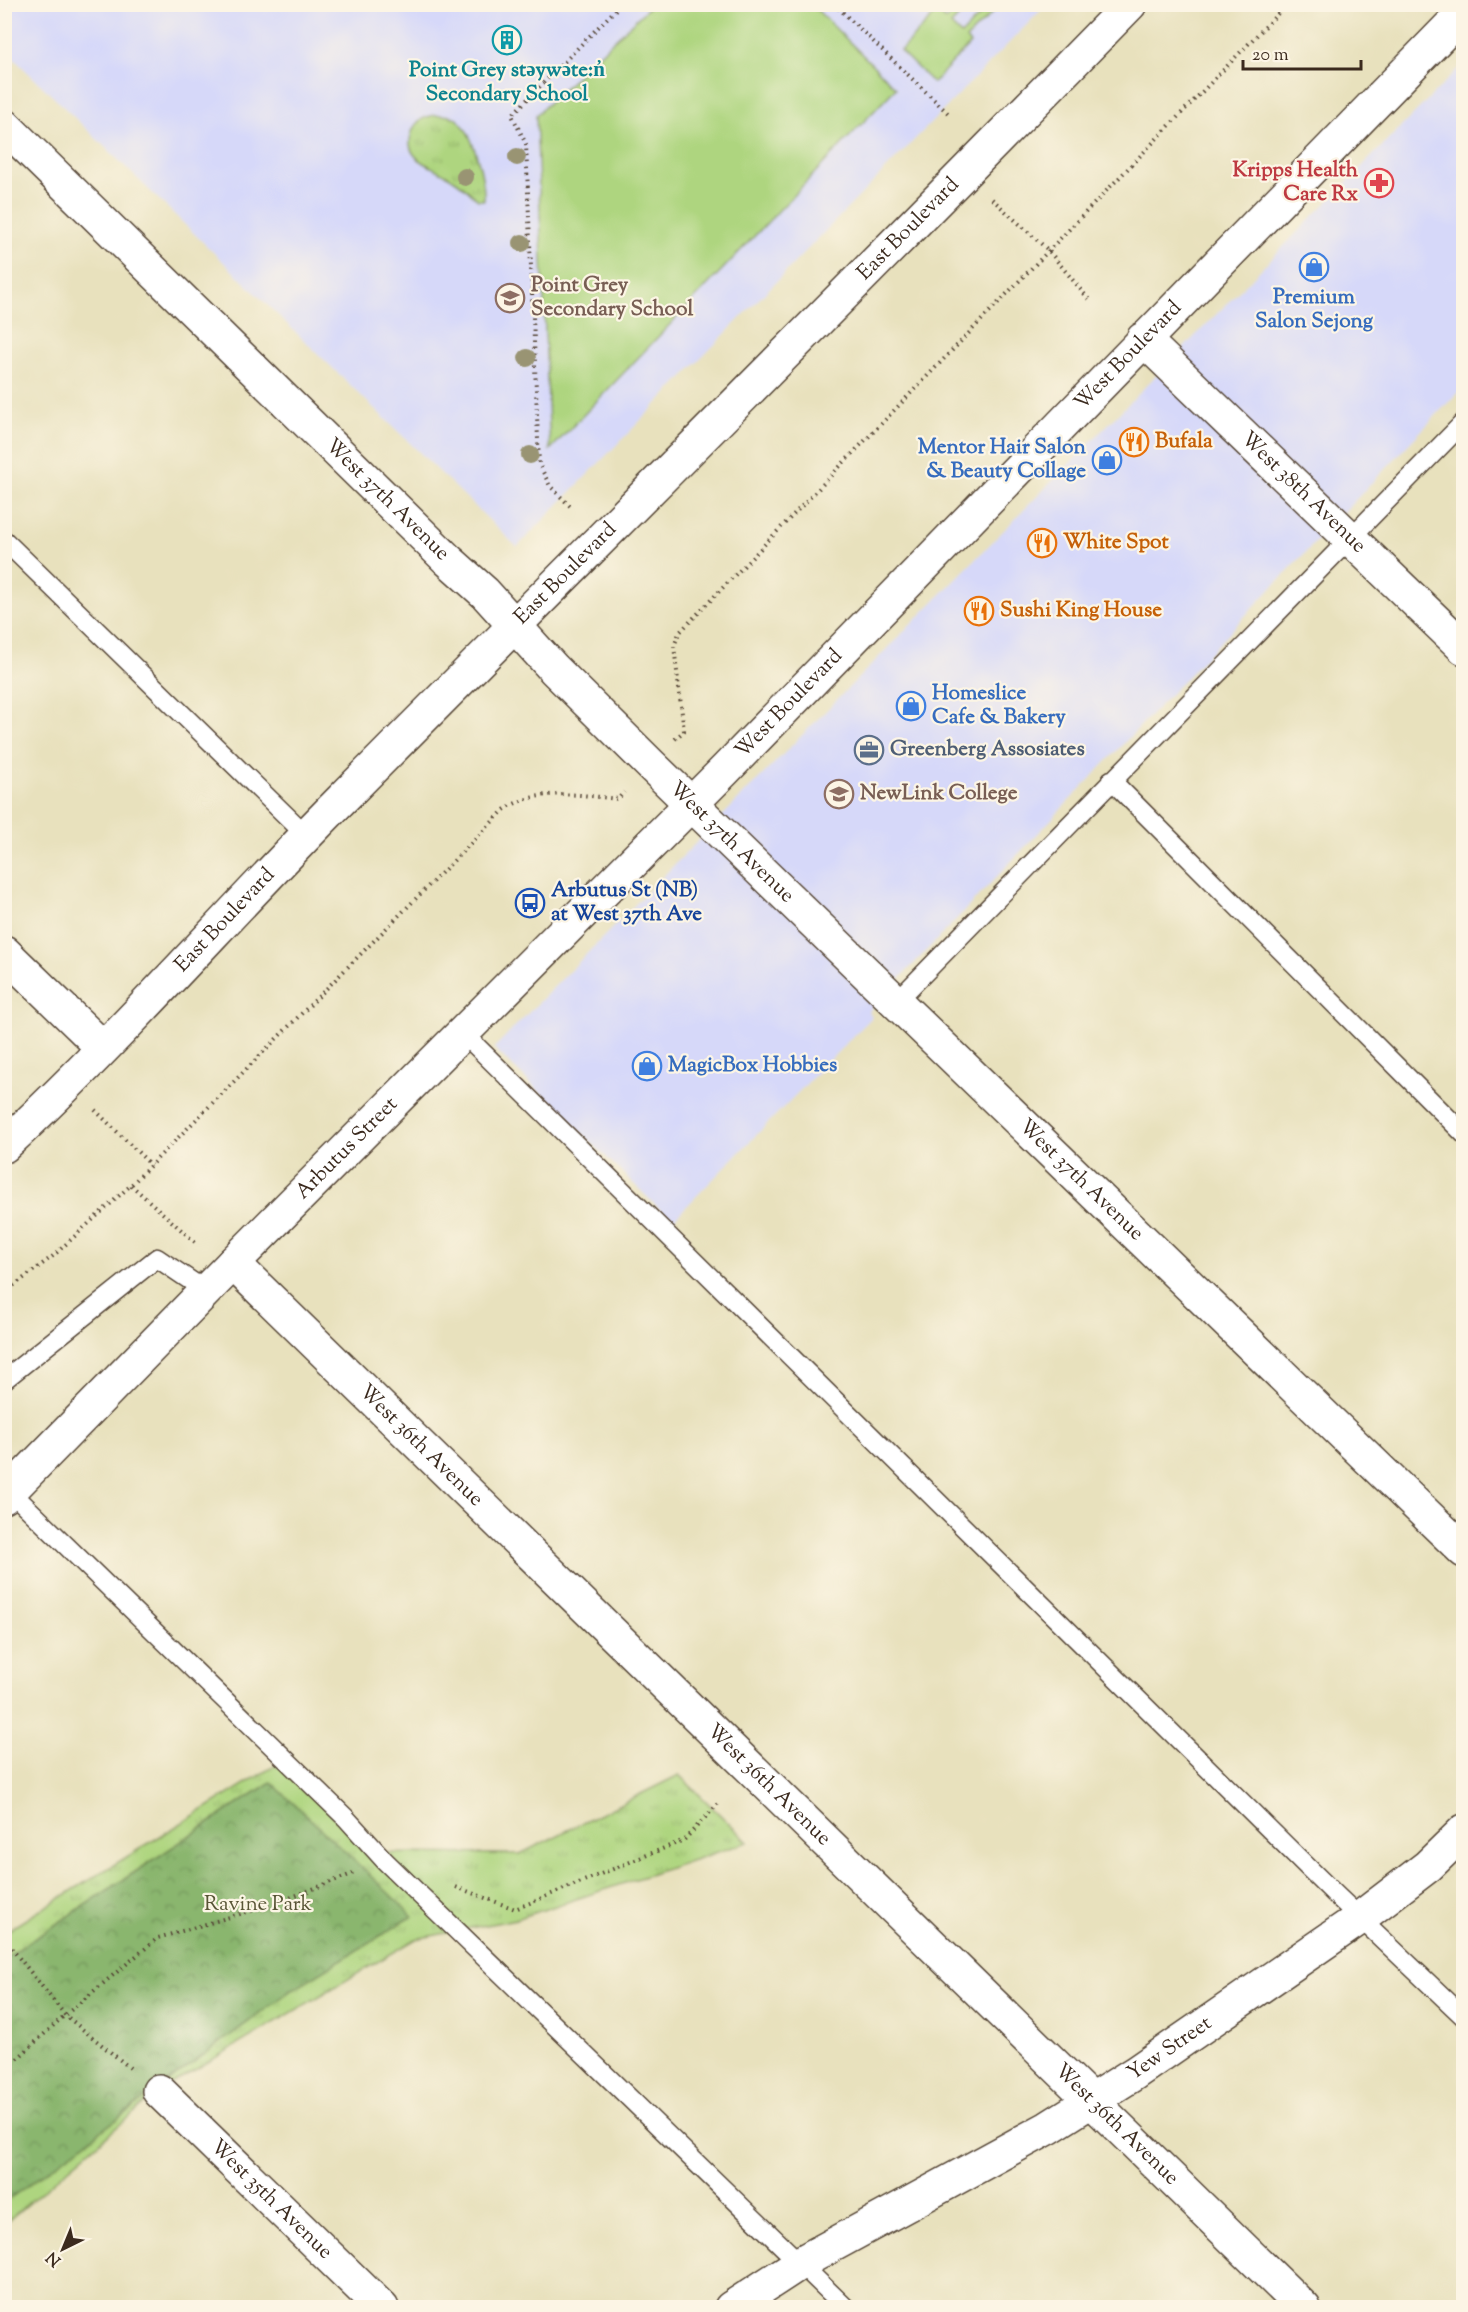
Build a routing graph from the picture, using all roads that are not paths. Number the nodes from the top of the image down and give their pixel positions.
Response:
1 (1130, 4) edge
2 (1464, 12) edge
3 (4, 125) edge
4 (1143, 339) junction
5 (1464, 422) edge
6 (1350, 538) junction
7 (4, 540) edge
8 (515, 625) junction
9 (1464, 648) edge
10 (1111, 780) junction
11 (692, 804) junction
12 (306, 835) junction
13 (4, 952) edge
14 (896, 1002) junction
15 (464, 1034) junction
16 (103, 1048) junction
17 (1464, 1134) edge
18 (4, 1146) edge
19 (233, 1263) junction
20 (206, 1291) junction
21 (4, 1380) edge
22 (7, 1494) edge
23 (1464, 1551) edge
24 (1464, 1831) edge
25 (1360, 1918) junction
26 (1464, 2017) edge
27 (159, 2091) road end
28 (1093, 2100) junction
29 (800, 2263) junction
30 (382, 2307) edge
31 (731, 2307) edge
32 (846, 2307) edge
33 (1304, 2307) edge

1 - 8 street, East Boulevard
2 - 4 street, West Boulevard
3 - 8 street, West 37th Avenue
4 - 6 street, West 38th Avenue
4 - 11 street, West Boulevard
5 - 6 lane
6 - 9 street, West 38th Avenue
6 - 10 lane
7 - 12 lane
8 - 11 street, West 37th Avenue
8 - 12 street, East Boulevard
10 - 14 lane
10 - 17 lane
11 - 14 street, West 37th Avenue
11 - 15 street, Arbutus Street
12 - 16 street, East Boulevard
13 - 16 street
14 - 23 street, West 37th Avenue
15 - 19 street, Arbutus Street
15 - 25 lane
16 - 18 street, East Boulevard
19 - 20 street, Arbutus Street
19 - 28 street, West 36th Avenue
20 - 21 lane
20 - 22 street, Arbutus Street
22 - 29 lane
24 - 25 street, Yew Street
25 - 26 lane
25 - 28 street, Yew Street
27 - 30 street, West 35th Avenue
28 - 29 street, Yew Street
28 - 33 street, West 36th Avenue
29 - 31 street, Yew Street
29 - 32 lane

